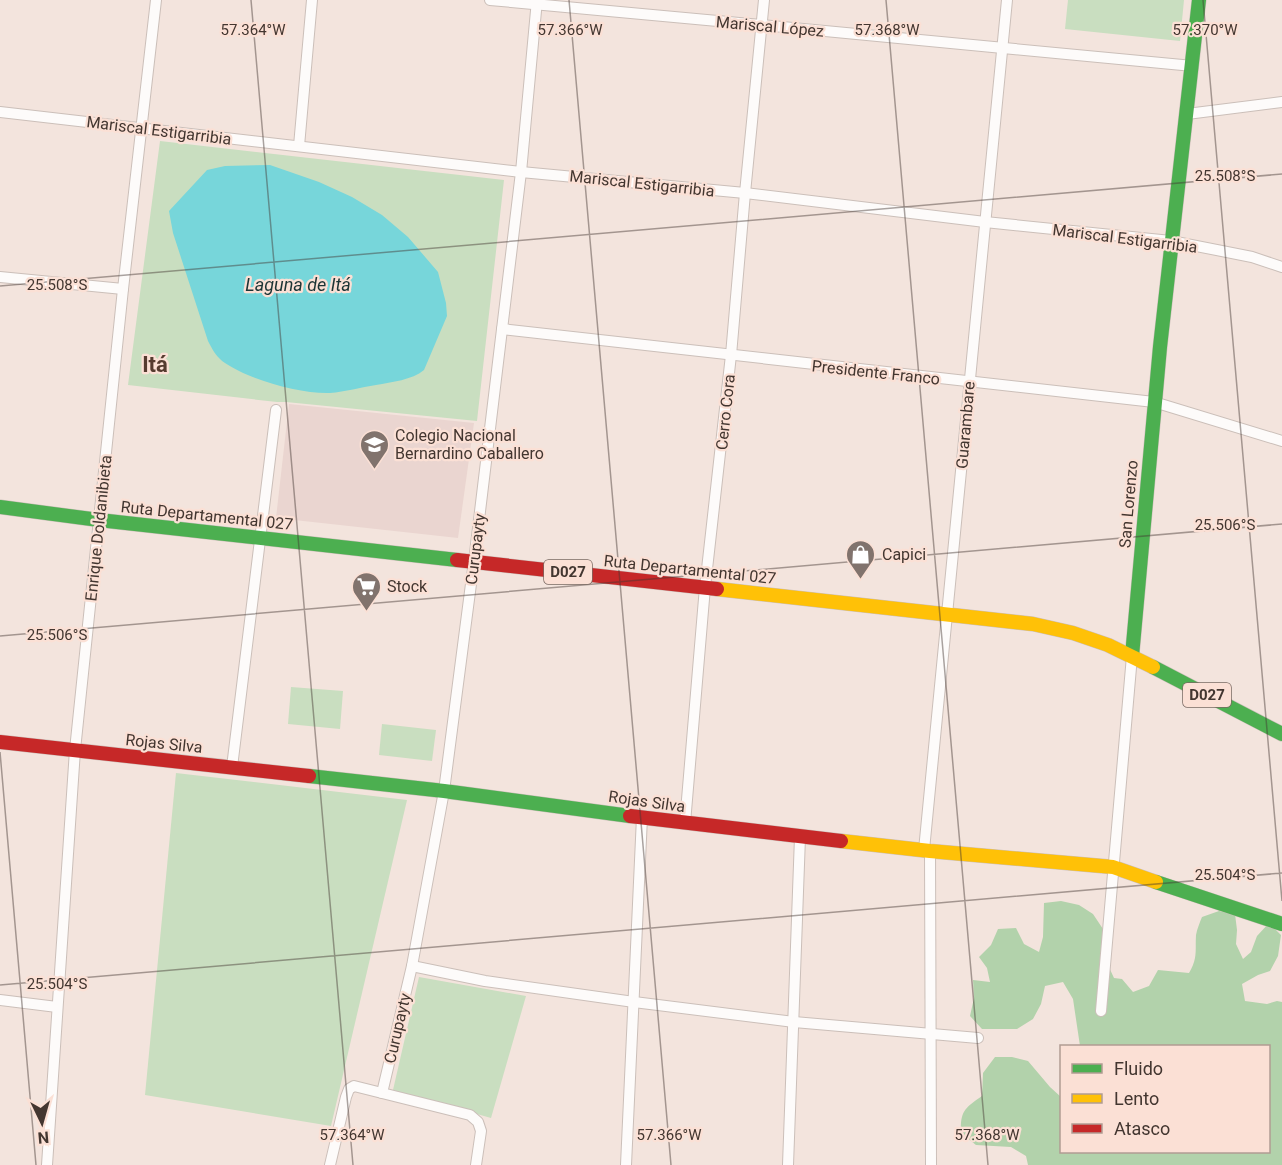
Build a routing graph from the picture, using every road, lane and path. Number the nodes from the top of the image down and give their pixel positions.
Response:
1 (156, 0) edge
2 (312, 0) edge
3 (490, 0) edge
4 (764, 0) edge
5 (1007, 0) edge
6 (1199, 0) edge
7 (537, 2) edge
8 (761, 24) junction
9 (1002, 48) junction
10 (1193, 66) junction
11 (1282, 102) edge
12 (0, 112) edge
13 (1187, 114) junction
14 (142, 128) junction
15 (299, 146) junction
16 (521, 172) junction
17 (745, 193) junction
18 (985, 222) junction
19 (1171, 241) junction
20 (1282, 267) edge
21 (0, 277) edge
22 (123, 289) junction
23 (502, 329) junction
24 (731, 355) junction
25 (969, 382) junction
26 (1154, 402) junction
27 (276, 410) dead end
28 (1282, 441) edge
29 (0, 507) edge
30 (99, 520) junction
31 (260, 538) junction
32 (474, 561) junction
33 (705, 587) junction
34 (947, 614) junction
35 (1132, 656) junction
36 (1282, 734) edge
37 (0, 742) edge
38 (75, 750) junction
39 (232, 767) junction
40 (444, 791) junction
41 (642, 817) junction
42 (685, 823) junction
43 (800, 837) junction
44 (927, 850) junction
45 (1113, 867) junction
46 (1282, 924) edge
47 (412, 966) junction
48 (0, 1000) edge
49 (634, 1002) junction
50 (57, 1007) junction
51 (1101, 1011) dead end
52 (794, 1022) junction
53 (930, 1034) junction
54 (978, 1038) dead end
55 (382, 1093) junction
56 (46, 1165) edge
57 (330, 1165) edge
58 (476, 1165) edge
59 (626, 1165) edge
60 (788, 1165) edge
61 (930, 1165) edge

1 - 14 street, Enrique Doldanibieta
2 - 15 street
3 - 7 street, Mariscal López
4 - 8 street, Cerro Cora
5 - 9 street, Guarambare
6 - 10 street, San Lorenzo
7 - 8 street, Mariscal López
7 - 16 street, Curupayty
8 - 9 street, Mariscal López
8 - 17 street, Cerro Cora
9 - 10 street, Mariscal López
9 - 18 street, Guarambare
10 - 13 street, San Lorenzo
11 - 13 street
12 - 14 street, Mariscal Estigarribia
13 - 19 street, San Lorenzo
14 - 15 street, Mariscal Estigarribia
14 - 22 street, Enrique Doldanibieta
15 - 16 street, Mariscal Estigarribia
16 - 17 street, Mariscal Estigarribia
16 - 23 street, Curupayty
17 - 18 street, Mariscal Estigarribia
17 - 24 street, Cerro Cora
18 - 19 street, Mariscal Estigarribia
18 - 25 street, Guarambare
19 - 20 street, Mariscal Estigarribia
19 - 26 street, San Lorenzo
21 - 22 street
22 - 30 street, Enrique Doldanibieta
23 - 24 street, Presidente Franco
23 - 32 street, Curupayty
24 - 25 street, Presidente Franco
24 - 33 street, Cerro Cora
25 - 26 street, Presidente Franco
25 - 34 street, Guarambare
26 - 28 street, Presidente Franco
26 - 35 street, San Lorenzo
27 - 31 street
29 - 30 street, Ruta Departamental 027 / D027
30 - 31 street, Ruta Departamental 027 / D027
30 - 38 street, Enrique Doldanibieta
31 - 32 street, Ruta Departamental 027 / D027
31 - 39 street
32 - 33 street, Ruta Departamental 027 / D027
32 - 40 street, Curupayty
33 - 34 street, Ruta Departamental 027 / D027
33 - 42 street, Cerro Cora
34 - 35 street, Ruta Departamental 027 / D027
34 - 44 street, Guarambare
35 - 36 street, Ruta Departamental 027 / D027
35 - 45 street, San Lorenzo
37 - 38 street, Rojas Silva
38 - 39 street, Rojas Silva
38 - 50 street, Enrique Doldanibieta
39 - 40 street, Rojas Silva
40 - 41 street, Rojas Silva
40 - 47 street, Curupayty
41 - 42 street, Rojas Silva
41 - 49 street
42 - 43 street, Rojas Silva
43 - 44 street, Rojas Silva
43 - 52 street
44 - 45 street, Rojas Silva
44 - 53 street, Guarambare
45 - 46 street, Rojas Silva
45 - 51 street, San Lorenzo
47 - 49 street
47 - 55 street, Curupayty
48 - 50 street
49 - 52 street
49 - 59 street
50 - 56 street, Enrique Doldanibieta
52 - 53 street
52 - 60 street
53 - 54 street
53 - 61 street, Guarambare
55 - 57 street
55 - 58 street

